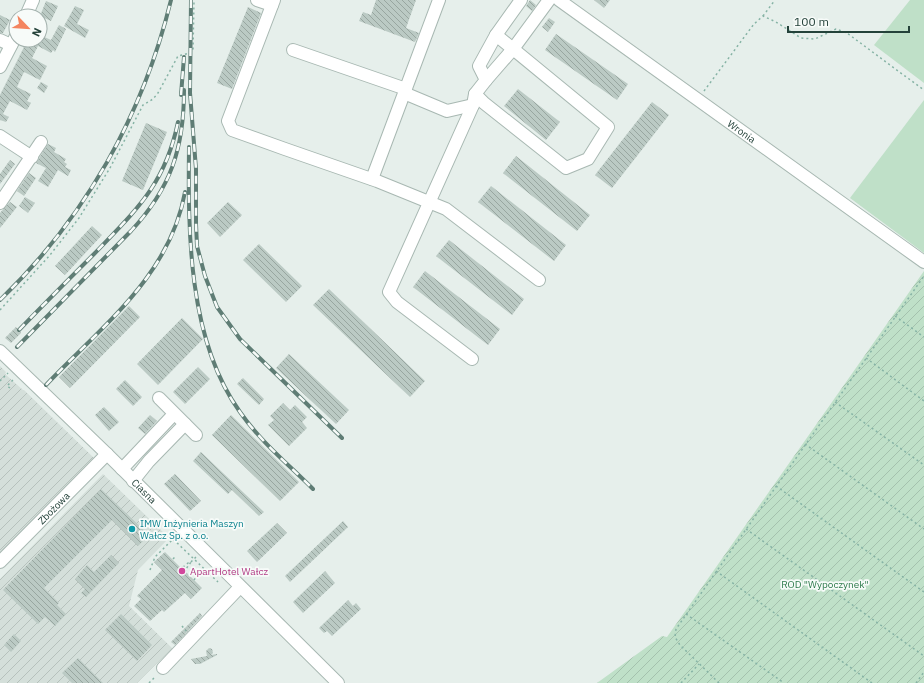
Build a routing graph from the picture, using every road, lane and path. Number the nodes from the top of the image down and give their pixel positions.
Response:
1 (194, 0) edge
2 (257, 0) edge
3 (439, 0) edge
4 (521, 0) edge
5 (549, 0) edge
6 (559, 0) edge
7 (775, 0) edge
8 (273, 3) edge
9 (575, 4) edge
10 (763, 16) junction
11 (496, 36) junction
12 (8, 43) edge
13 (293, 50) dead end
14 (512, 50) junction
15 (0, 67) edge
16 (486, 80) junction
17 (924, 90) edge
18 (405, 91) junction
19 (474, 99) junction
20 (698, 99) junction
21 (0, 136) edge
22 (41, 142) dead end
23 (32, 157) junction
24 (372, 179) junction
25 (430, 202) junction
26 (0, 203) edge
27 (924, 262) edge
28 (924, 276) edge
29 (539, 280) dead end
30 (0, 310) edge
31 (895, 316) junction
32 (924, 337) edge
33 (0, 351) edge
34 (866, 358) junction
35 (472, 359) dead end
36 (18, 369) junction
37 (0, 381) edge
38 (10, 388) dead end
39 (158, 398) dead end
40 (924, 401) edge
41 (835, 402) junction
42 (174, 414) junction
43 (185, 424) junction
44 (196, 435) dead end
45 (805, 444) junction
46 (107, 454) junction
47 (924, 465) edge
48 (122, 469) junction
49 (133, 481) junction
50 (776, 486) junction
51 (746, 529) junction
52 (924, 529) edge
53 (0, 562) edge
54 (183, 567) dead end
55 (186, 569) dead end
56 (150, 570) dead end
57 (716, 571) junction
58 (196, 577) dead end
59 (194, 580) dead end
60 (218, 582) dead end
61 (240, 587) junction
62 (924, 592) edge
63 (686, 614) junction
64 (924, 656) edge
65 (699, 664) junction
66 (163, 668) dead end
67 (924, 672) edge
68 (338, 683) edge
69 (681, 683) edge
70 (719, 683) edge
71 (784, 683) edge
72 (872, 683) edge
73 (916, 683) edge

1 - 30 path
2 - 8 street
3 - 18 street
4 - 11 street
5 - 14 street
6 - 9 street, Wronia
7 - 10 path
8 - 24 street
9 - 20 street, Wronia
10 - 17 path
10 - 20 path
11 - 14 street
11 - 16 street
12 - 15 street
13 - 18 street
14 - 16 street
14 - 19 street
16 - 19 street
18 - 19 street
18 - 24 street
19 - 25 street
20 - 27 street, Wronia
21 - 23 street
22 - 23 street
23 - 26 street
24 - 25 street
25 - 29 street
25 - 35 street
28 - 31 path
31 - 32 path
31 - 34 path
33 - 36 street, Ciasna
34 - 40 path
34 - 41 path
36 - 37 path
36 - 38 path
36 - 46 street, Ciasna
39 - 42 street
41 - 45 path
41 - 47 path
42 - 43 street
42 - 48 street
43 - 44 street
43 - 49 street
45 - 50 path
45 - 52 path
46 - 48 street, Ciasna
46 - 53 street, Zbożowa
48 - 49 street, Ciasna
49 - 61 street, Ciasna
50 - 51 path
50 - 62 path
51 - 57 path
51 - 64 path
54 - 55 path
56 - 60 path
57 - 63 path
57 - 72 path
58 - 59 path
61 - 66 street
61 - 68 street, Ciasna
63 - 65 path
63 - 71 path
65 - 69 path
65 - 70 path
67 - 73 path

